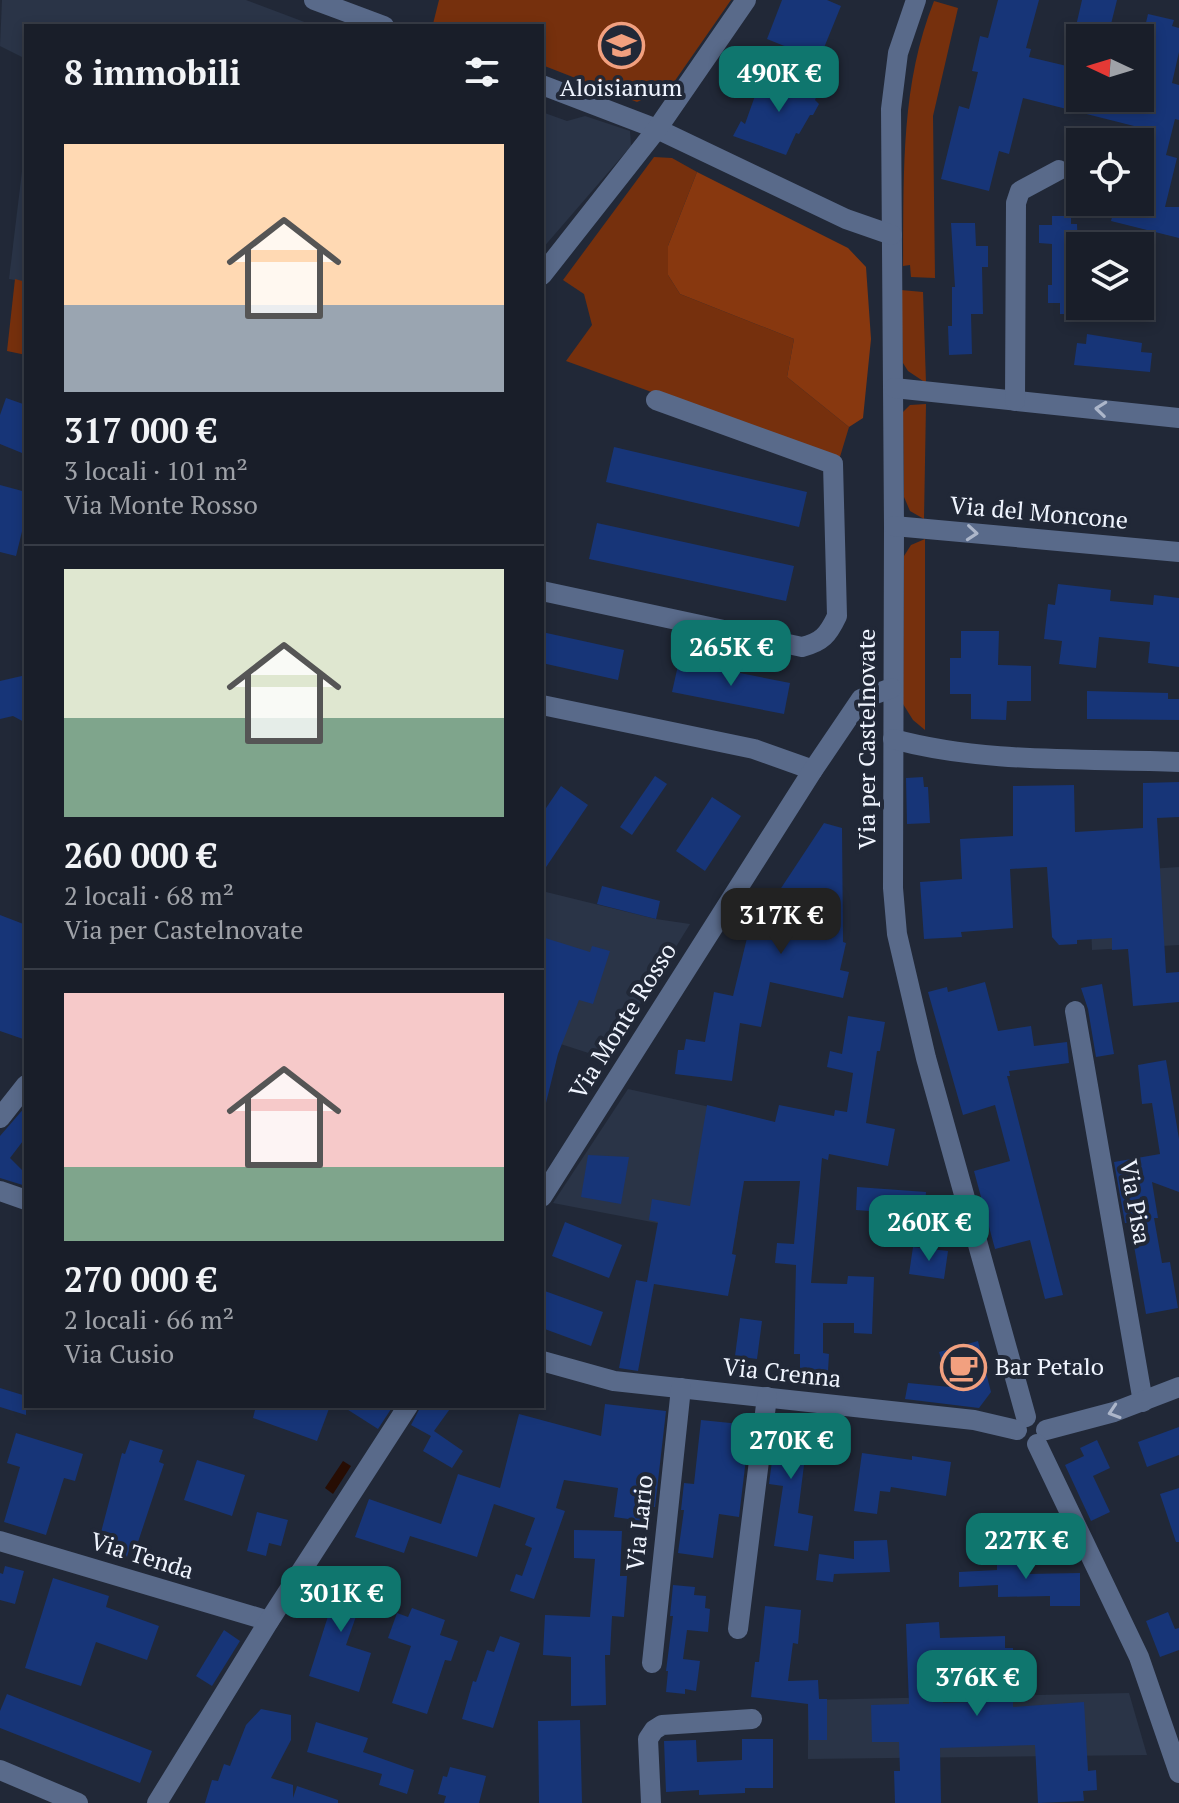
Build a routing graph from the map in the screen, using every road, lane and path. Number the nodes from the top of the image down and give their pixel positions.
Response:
1 (314, 0) edge
2 (746, 0) edge
3 (916, 0) edge
4 (379, 24) edge
5 (544, 86) edge
6 (657, 129) junction
7 (1059, 170) dead end
8 (892, 235) junction
9 (544, 272) edge
10 (894, 388) junction
11 (656, 400) dead end
12 (1015, 401) junction
13 (1179, 418) edge
14 (894, 526) junction
15 (1179, 552) edge
16 (544, 591) edge
17 (892, 688) junction
18 (544, 705) edge
19 (893, 739) junction
20 (1179, 762) edge
21 (813, 770) junction
22 (1075, 1011) dead end
23 (24, 1088) edge
24 (0, 1118) edge
25 (0, 1191) edge
26 (544, 1194) edge
27 (24, 1199) edge
28 (544, 1362) edge
29 (1179, 1387) edge
30 (681, 1388) junction
31 (767, 1397) junction
32 (1143, 1402) junction
33 (407, 1408) edge
34 (1022, 1424) junction
35 (1042, 1437) junction
36 (0, 1541) edge
37 (269, 1621) junction
38 (738, 1629) dead end
39 (652, 1663) dead end
40 (752, 1719) dead end
41 (0, 1770) edge
42 (1179, 1773) edge
43 (78, 1803) edge
44 (157, 1803) edge
45 (651, 1803) edge

1 - 4 street
2 - 6 street
3 - 8 street, Via per Castelnovate
5 - 6 street
6 - 8 street
6 - 9 street
7 - 12 street
8 - 10 street, Via per Castelnovate
10 - 12 street
10 - 14 street, Via per Castelnovate
11 - 16 street
13 -> 12 street
14 -> 15 street, Via del Moncone
14 - 17 street, Via per Castelnovate
17 - 19 street, Via per Castelnovate
17 - 21 street, Via Monte Rosso
18 - 21 street
19 - 20 street
19 - 34 street, Via per Castelnovate
21 - 26 street, Via Monte Rosso
22 - 32 street, Via Pisa
23 - 24 street
25 - 27 street
28 - 30 street, Via Crenna
29 - 32 street
30 - 31 street, Via Crenna
30 - 39 street, Via Lario
31 - 34 street, Via Crenna
31 - 38 street
32 -> 35 street
33 - 37 street
34 - 35 street
35 - 42 street
36 - 37 street, Via Tenda
37 - 44 street
40 - 45 street
41 - 43 street

